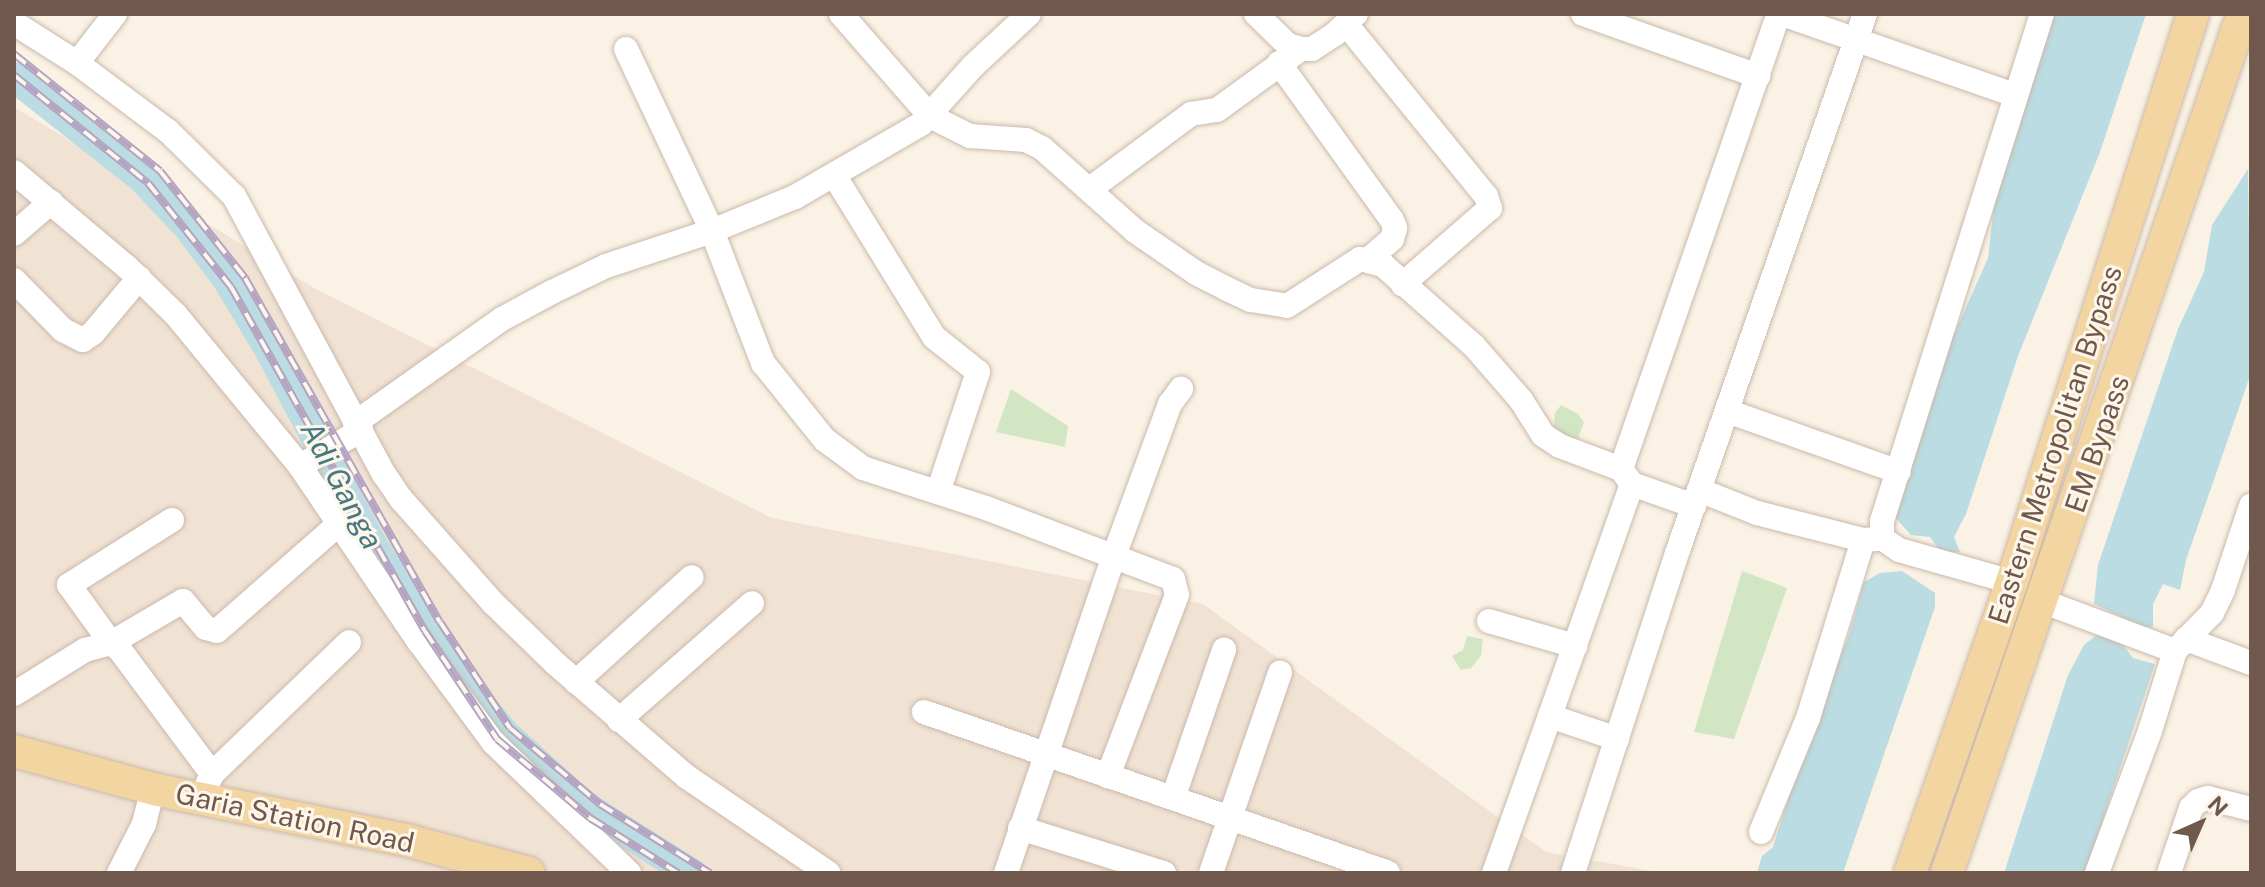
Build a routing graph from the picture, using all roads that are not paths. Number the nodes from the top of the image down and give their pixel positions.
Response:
1 (115, 14) edge
2 (841, 14) edge
3 (1029, 14) edge
4 (1256, 14) edge
5 (1583, 14) edge
6 (1780, 14) edge
7 (1865, 14) edge
8 (2042, 14) edge
9 (2193, 14) edge
10 (2243, 14) edge
11 (1351, 19) edge
12 (14, 23) edge
13 (1856, 39) junction
14 (626, 49) dead end
15 (1301, 49) junction
16 (77, 63) junction
17 (1279, 63) junction
18 (1758, 76) junction
19 (2015, 95) junction
20 (930, 116) junction
21 (14, 172) edge
22 (834, 175) junction
23 (1090, 189) junction
24 (51, 202) junction
25 (712, 231) junction
26 (14, 234) edge
27 (1369, 259) junction
28 (139, 278) junction
29 (14, 280) edge
30 (1403, 284) junction
31 (1181, 389) dead end
32 (1727, 411) junction
33 (358, 427) junction
34 (300, 466) junction
35 (1899, 472) junction
36 (1627, 477) junction
37 (938, 492) junction
38 (1697, 498) junction
39 (2251, 506) edge
40 (172, 520) dead end
41 (339, 524) junction
42 (1872, 539) junction
43 (1114, 556) junction
44 (692, 577) dead end
45 (2012, 582) junction
46 (2042, 601) junction
47 (752, 603) dead end
48 (1489, 621) dead end
49 (349, 642) dead end
50 (111, 643) junction
51 (2181, 645) junction
52 (1575, 646) junction
53 (1224, 650) dead end
54 (2251, 663) edge
55 (1280, 673) dead end
56 (576, 682) junction
57 (14, 694) edge
58 (924, 712) dead end
59 (1550, 716) junction
60 (619, 720) junction
61 (1617, 739) junction
62 (14, 751) edge
63 (1044, 754) junction
64 (1108, 776) junction
65 (207, 786) junction
66 (153, 789) junction
67 (1173, 798) junction
68 (2251, 809) edge
69 (1231, 818) junction
70 (1020, 828) junction
71 (1761, 832) dead end
72 (483, 868) edge
73 (119, 873) edge
74 (529, 873) edge
75 (629, 873) edge
76 (828, 873) edge
77 (1006, 873) edge
78 (1164, 873) edge
79 (1211, 873) edge
80 (1388, 873) edge
81 (1494, 873) edge
82 (1573, 873) edge
83 (1910, 873) edge
84 (1947, 873) edge
85 (2097, 873) edge
86 (2169, 873) edge

1 - 16 street
2 - 20 street
3 - 20 street
4 - 15 street
5 - 18 street
6 - 13 street
6 - 18 street
7 - 13 street
8 - 19 street
9 - 45 main road, Eastern Metropolitan Bypass
10 - 46 main road, EM Bypass
11 - 15 street
11 - 30 street
12 - 16 street
13 - 19 street
13 - 32 street
14 - 25 street
15 - 17 street
16 - 33 street
17 - 23 street
17 - 27 street
18 - 36 street
19 - 35 street
20 - 22 street
20 - 23 street
21 - 24 street
22 - 25 street
22 - 37 street
23 - 27 street
24 - 26 street
24 - 28 street
25 - 33 street
25 - 37 street
27 - 30 street
28 - 29 street
28 - 34 street
30 - 36 street
31 - 43 street
32 - 35 street
32 - 38 street
33 - 34 street
33 - 56 street
34 - 41 street
35 - 42 street
36 - 38 street
36 - 52 street
37 - 43 street
38 - 42 street
38 - 61 street
39 - 51 street
40 - 50 street
41 - 50 street
41 - 75 street
42 - 45 street
42 - 71 street
43 - 63 street
43 - 64 street
44 - 56 street
45 - 83 main road, Eastern Metropolitan Bypass
46 - 51 street
46 - 84 main road, EM Bypass
47 - 60 street
48 - 52 street
49 - 65 street
50 - 57 street
50 - 65 street
51 - 54 street
51 - 85 street
52 - 59 street
53 - 67 street
55 - 69 street
56 - 60 street
58 - 63 street
59 - 61 street
59 - 81 street
60 - 76 street
61 - 82 street
62 - 66 main road, Garia Station Road
63 - 64 street
63 - 70 street
64 - 67 street
65 - 66 main road, Garia Station Road
65 - 72 main road, Garia Station Road
66 - 73 street, Garia Station Road
67 - 69 street
68 - 86 street
69 - 79 street
69 - 80 street
70 - 77 street
70 - 78 street
72 - 74 main road, Garia Station Road

